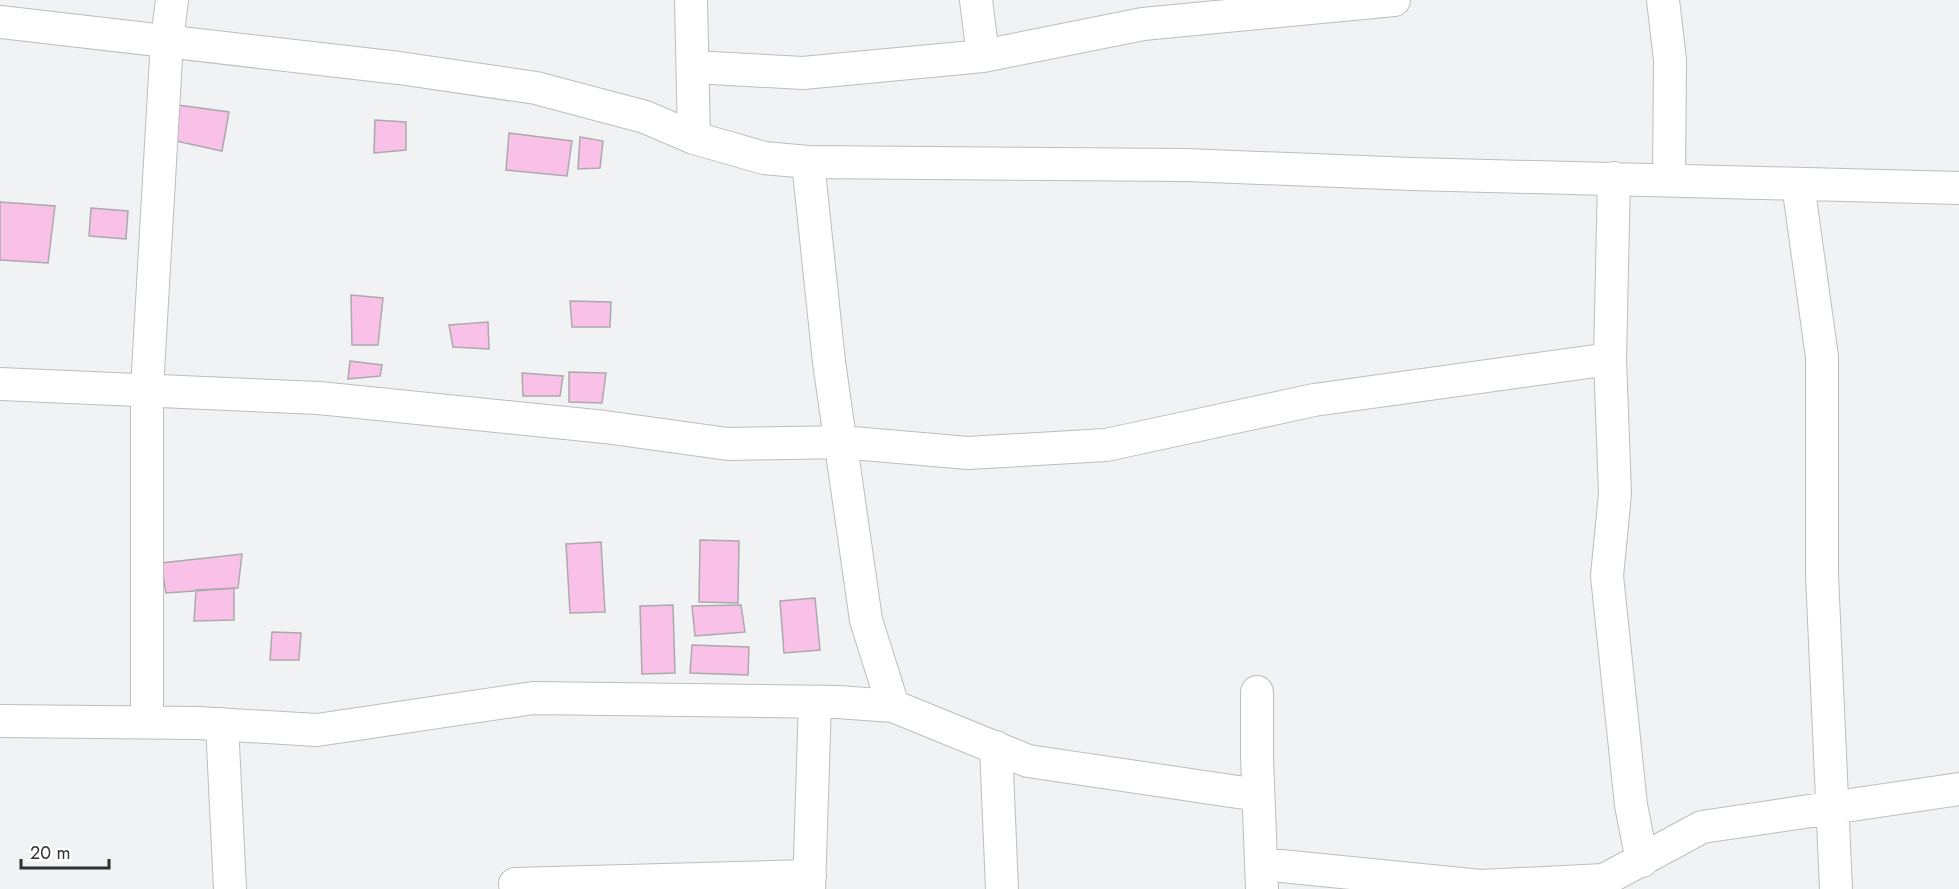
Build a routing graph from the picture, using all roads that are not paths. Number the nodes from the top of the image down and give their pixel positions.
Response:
1 (172, 0) edge
2 (691, 0) edge
3 (975, 0) edge
4 (1394, 0) edge
5 (1663, 0) edge
6 (1154, 12) edge
7 (0, 22) edge
8 (167, 40) junction
9 (983, 56) junction
10 (693, 67) junction
11 (694, 138) junction
12 (808, 162) junction
13 (1614, 178) junction
14 (1669, 180) junction
15 (1798, 184) junction
16 (1959, 188) edge
17 (1611, 359) junction
18 (0, 384) edge
19 (147, 389) junction
20 (840, 442) junction
21 (1257, 692) dead end
22 (816, 702) junction
23 (893, 706) junction
24 (0, 720) edge
25 (147, 722) junction
26 (222, 724) junction
27 (996, 747) junction
28 (1959, 789) edge
29 (1258, 795) junction
30 (1835, 806) junction
31 (1642, 861) junction
32 (1262, 876) edge
33 (810, 883) edge
34 (515, 884) dead end
35 (230, 889) edge
36 (1002, 889) edge
37 (1836, 889) edge

1 - 8 street
2 - 10 street
3 - 9 street
4 - 6 street
5 - 14 street
6 - 9 street
7 - 8 street
8 - 11 street
8 - 19 street
9 - 10 street
10 - 11 street
11 - 12 street
12 - 13 street
12 - 20 street
13 - 14 street
13 - 17 street
14 - 15 street
15 - 16 street
15 - 30 street
17 - 20 street
17 - 31 street
18 - 19 street
19 - 20 street
19 - 25 street
20 - 23 street
21 - 29 street
22 - 23 street
22 - 26 street
22 - 33 street
23 - 27 street
24 - 25 street
25 - 26 street
26 - 35 street
27 - 29 street
27 - 36 street
28 - 30 street
29 - 32 street
30 - 31 street
30 - 37 street
31 - 32 street
33 - 34 street

